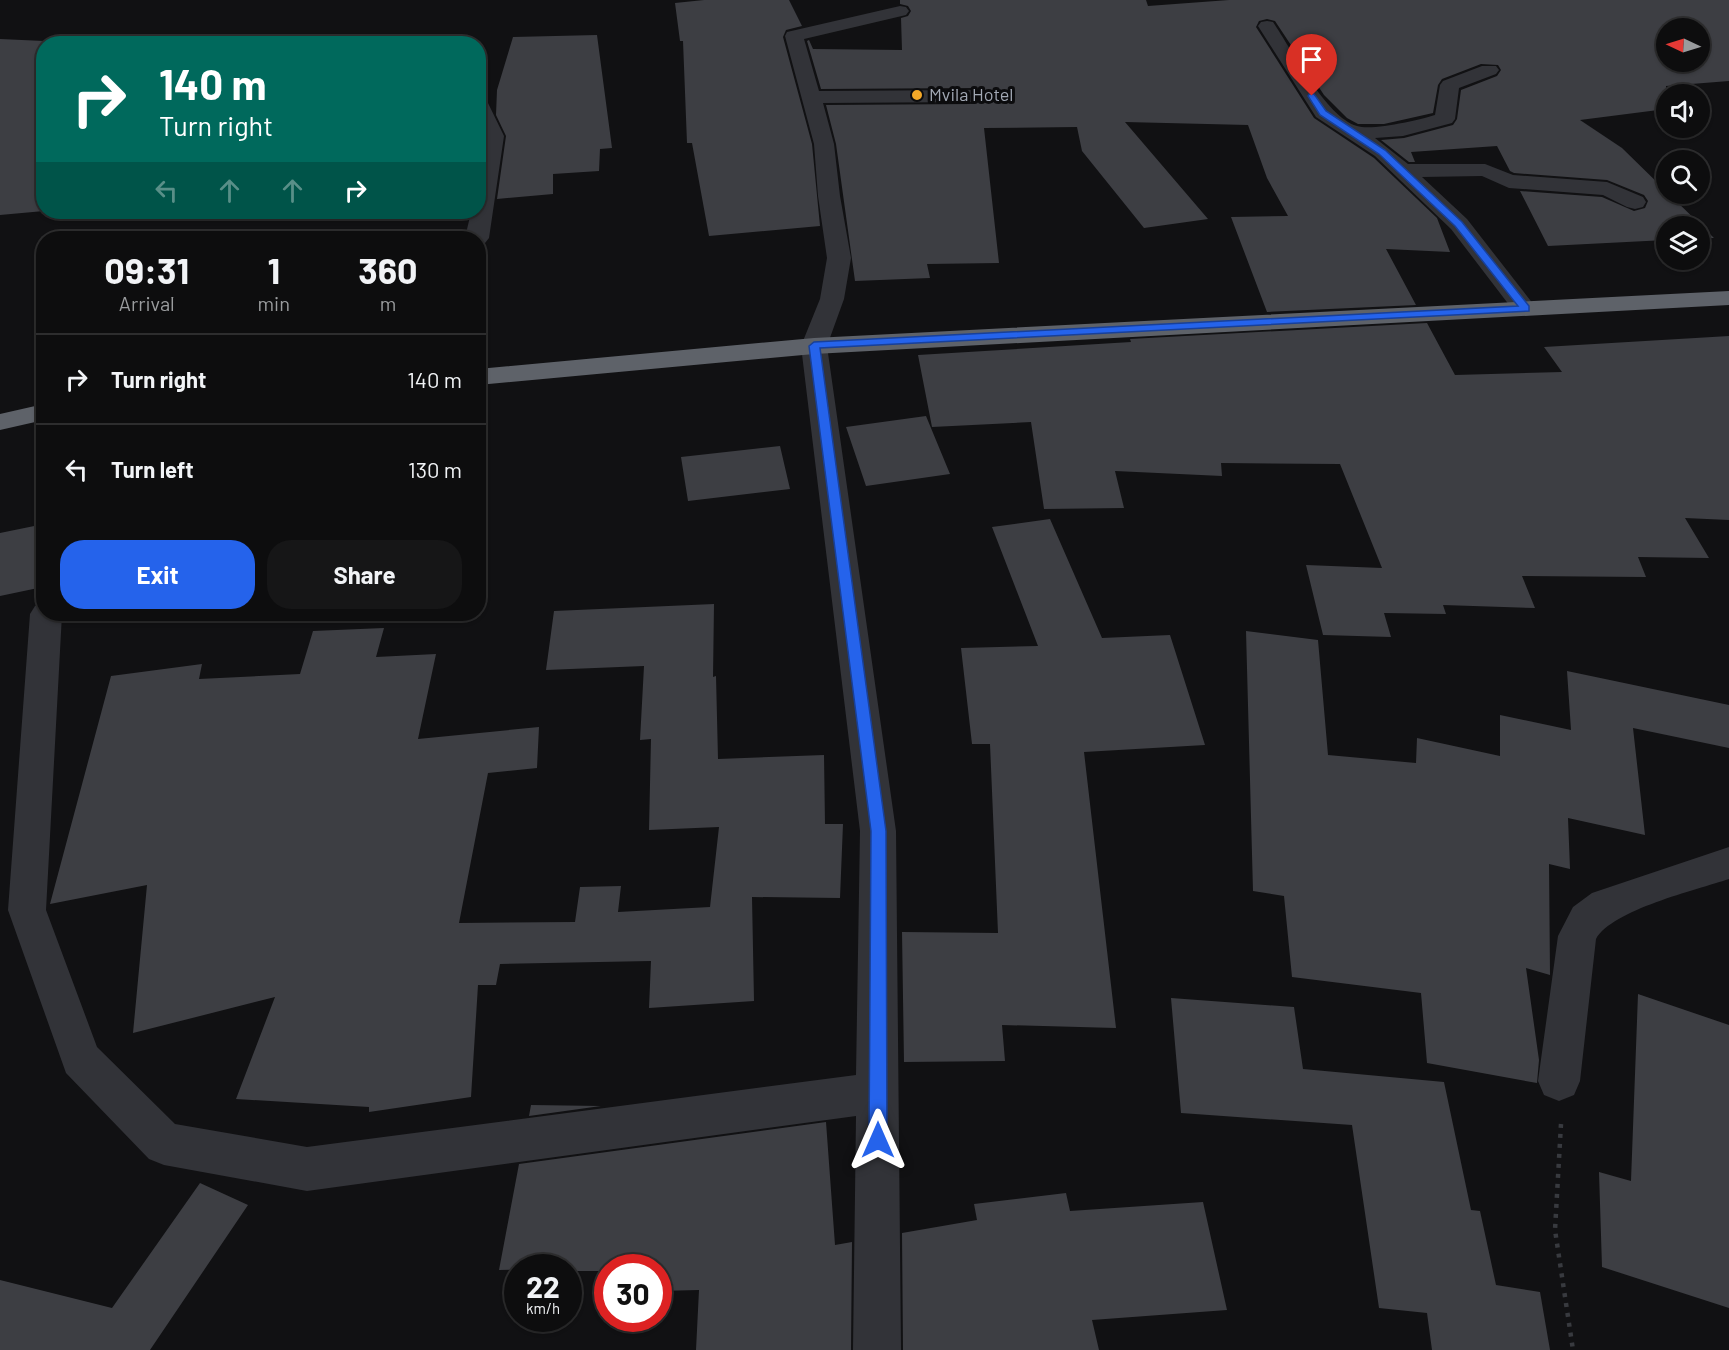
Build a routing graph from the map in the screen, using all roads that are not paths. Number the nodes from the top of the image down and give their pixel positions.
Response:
1 (900, 11) dead end
2 (1267, 26) dead end
3 (1489, 70) dead end
4 (972, 96) dead end
5 (811, 97) junction
6 (486, 120) edge
7 (1356, 133) junction
8 (1403, 171) junction
9 (486, 190) edge
10 (1635, 202) dead end
11 (1729, 298) edge
12 (1525, 309) junction
13 (814, 346) junction
14 (486, 376) edge
15 (36, 414) edge
16 (0, 422) edge
17 (46, 621) edge
18 (1729, 863) edge
19 (878, 1093) junction
20 (1561, 1097) road end
21 (877, 1350) edge

1 - 5 street
2 - 7 street
3 - 7 street
4 - 5 street
5 - 13 street
6 - 9 street
7 - 8 street
8 - 10 street
8 - 12 street
11 - 12 highway
12 - 13 highway
13 - 14 highway
13 - 19 street
15 - 16 highway
17 - 19 street
18 - 20 street
19 - 21 street

